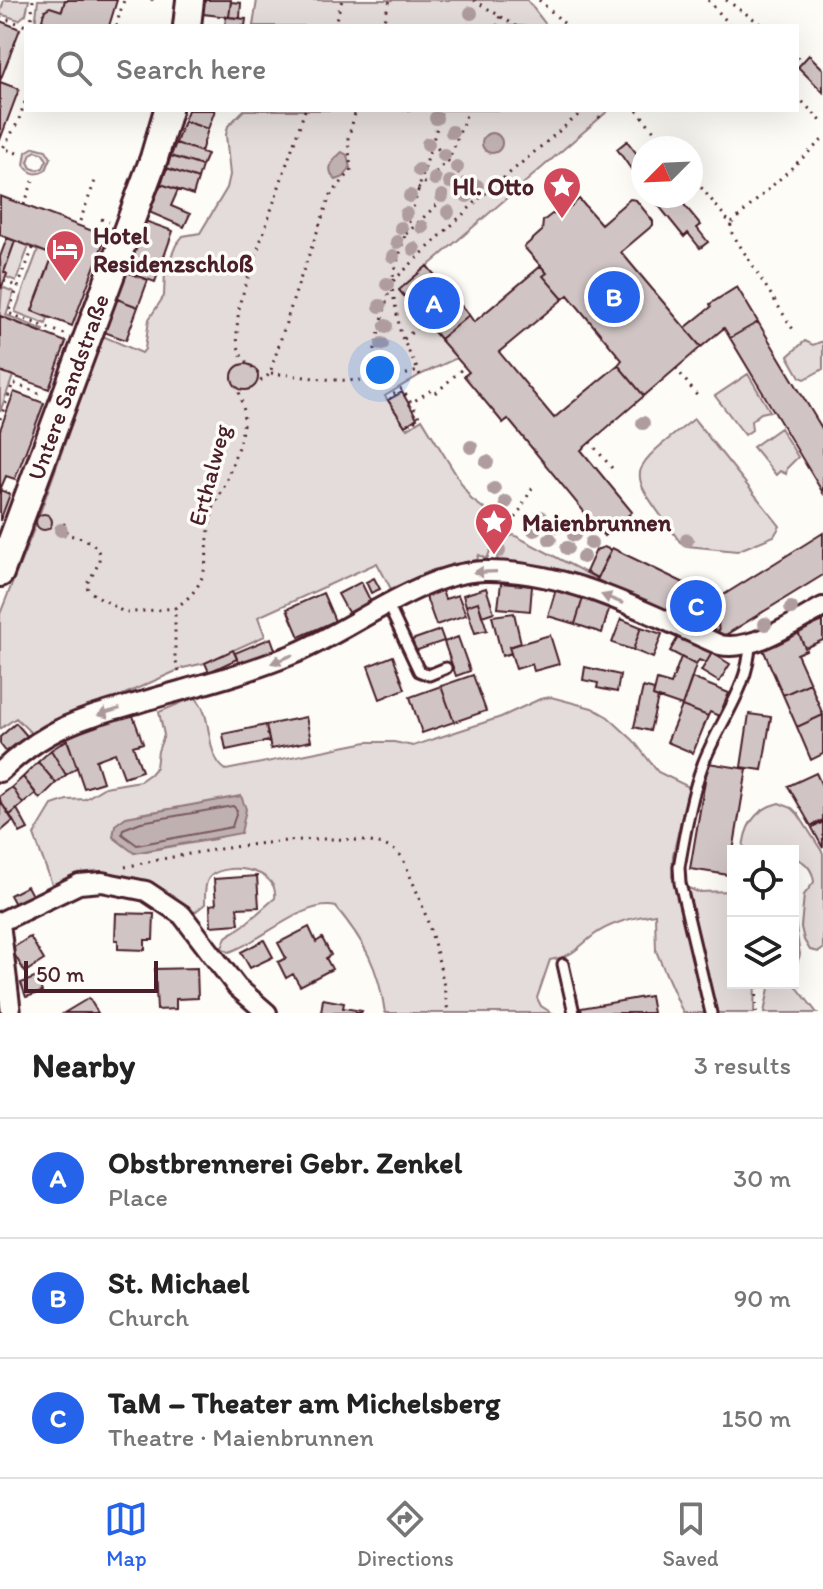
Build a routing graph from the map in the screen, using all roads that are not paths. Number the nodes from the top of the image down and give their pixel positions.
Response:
1 (190, 0) edge
2 (187, 24) edge
3 (167, 112) edge
4 (0, 573) edge
5 (388, 605) junction
6 (817, 615) edge
7 (750, 644) junction
8 (446, 668) dead end
9 (0, 772) edge
10 (0, 922) edge
11 (563, 964) dead end
12 (11, 1013) edge
13 (267, 1013) edge
14 (574, 1013) edge
15 (711, 1013) edge

1 - 2 street
3 - 4 street, Untere Sandstraße
7 -> 5 street
5 - 8 lane
5 -> 9 street
6 - 7 street
7 - 15 lane
10 - 12 street
10 - 13 street
11 - 14 lane

